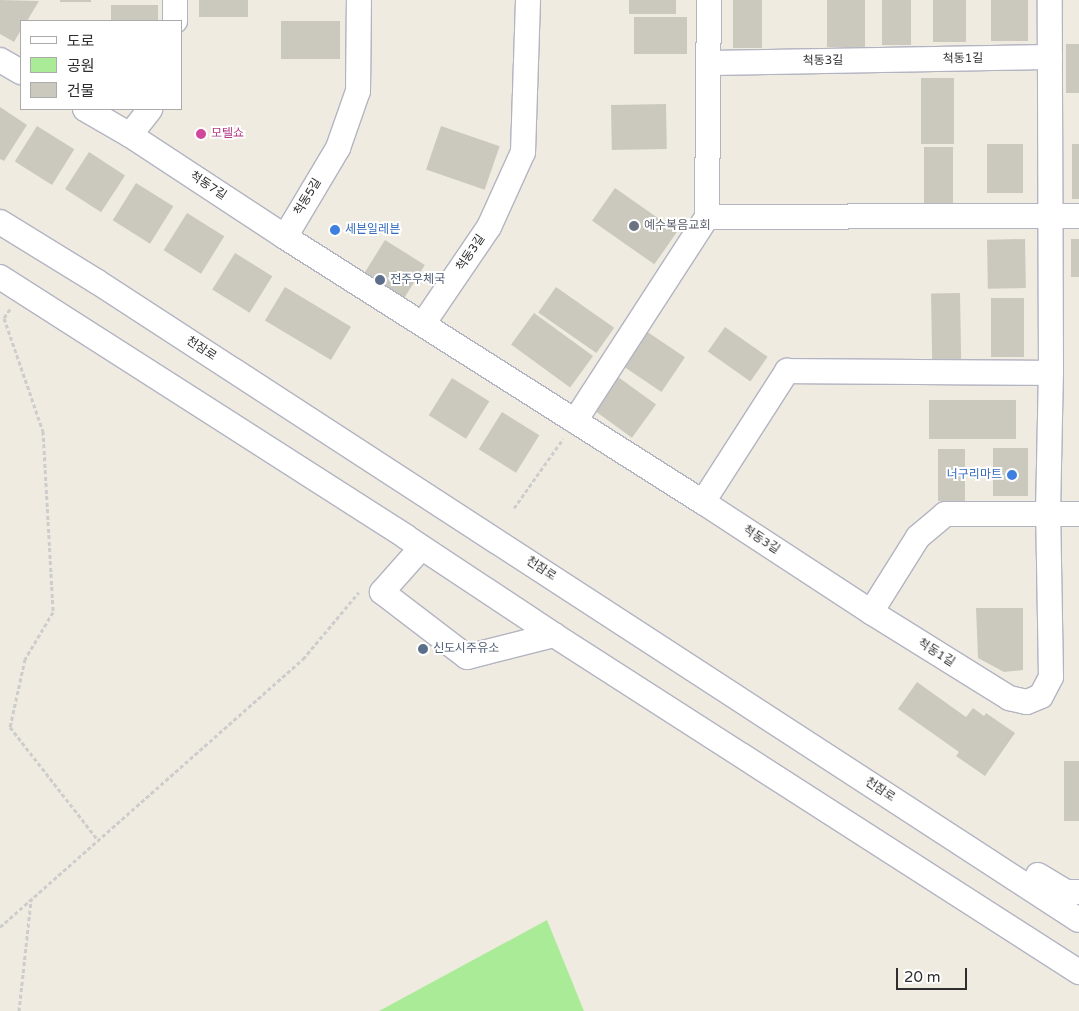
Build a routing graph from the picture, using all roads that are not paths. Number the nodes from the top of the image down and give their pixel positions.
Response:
1 (175, 0) edge
2 (359, 0) edge
3 (528, 0) edge
4 (709, 0) edge
5 (1050, 0) edge
6 (175, 20) edge
7 (1050, 57) junction
8 (0, 60) edge
9 (876, 60) joint
10 (710, 63) junction
11 (20, 71) edge
12 (87, 110) edge
13 (149, 110) edge
14 (130, 135) junction
15 (1049, 215) junction
16 (1079, 216) edge
17 (707, 217) junction
18 (0, 222) edge
19 (285, 237) junction
20 (0, 277) edge
21 (423, 324) junction
22 (1051, 373) junction
23 (575, 421) junction
24 (703, 502) junction
25 (1048, 513) junction
26 (1079, 514) edge
27 (420, 548) junction
28 (871, 612) junction
29 (554, 635) junction
30 (1024, 884) junction
31 (1079, 892) edge
32 (1079, 920) edge
33 (1079, 972) edge

1 - 6 street
2 - 19 street, 척동5길
3 - 21 street, 척동3길
4 - 10 street
5 - 7 street, 척동1길
7 - 9 street, 척동1길
7 - 15 street, 척동1길
8 - 11 street
9 - 10 street, 척동3길
10 - 17 street
12 - 14 street, 척동7길
13 - 14 street
14 - 19 street, 척동7길
15 - 16 street
15 - 17 street
15 - 22 street, 척동1길
17 - 23 street
18 - 30 street, 천잠로
19 - 21 street
20 - 27 street
21 - 23 street, 척동3길
22 - 24 street
22 - 25 street, 척동1길
23 - 24 street, 척동3길
24 - 28 street, 척동3길
25 - 26 street
25 - 28 street
25 - 28 street, 척동1길
27 - 29 street
27 - 29 street
29 - 33 street
30 - 31 street
30 - 32 street, 천잠로

